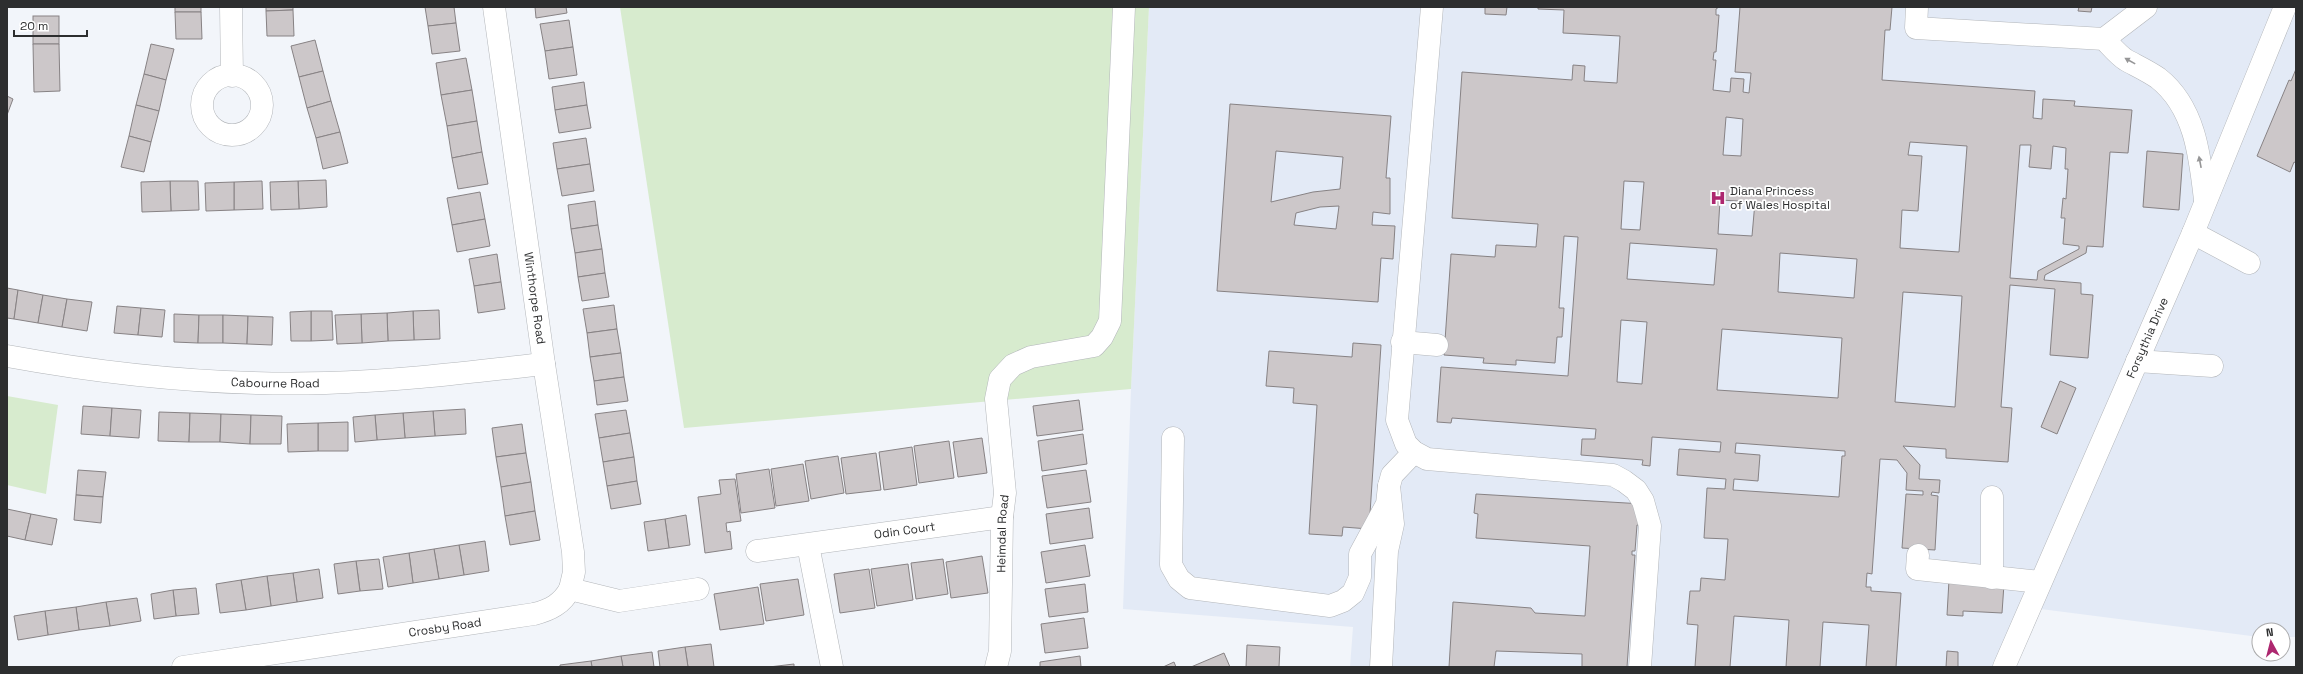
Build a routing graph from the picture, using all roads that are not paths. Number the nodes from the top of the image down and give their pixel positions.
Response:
1 (231, 7) edge
2 (494, 7) edge
3 (1124, 7) edge
4 (1432, 7) edge
5 (1917, 7) edge
6 (2146, 7) edge
7 (2285, 7) edge
8 (2104, 39) junction
9 (232, 76) dead end
10 (2205, 201) junction
11 (2192, 233) junction
12 (2249, 262) dead end
13 (1402, 342) junction
14 (1437, 345) dead end
15 (7, 356) edge
16 (2137, 361) junction
17 (544, 364) junction
18 (2212, 366) dead end
19 (1173, 438) dead end
20 (1414, 452) junction
21 (1390, 486) junction
22 (1992, 497) dead end
23 (1002, 518) junction
24 (808, 545) junction
25 (757, 551) dead end
26 (1918, 555) dead end
27 (1992, 578) junction
28 (2040, 582) junction
29 (570, 589) junction
30 (698, 590) dead end
31 (183, 667) edge
32 (832, 667) edge
33 (996, 667) edge
34 (1381, 667) edge
35 (1640, 667) edge
36 (2004, 667) edge

1 - 9 street
2 - 17 street, Winthorpe Road
3 - 23 street, Heimdal Road
4 - 13 street
5 - 8 street
6 - 8 street
7 - 10 street, Forsythia Drive
10 -> 8 street
10 - 11 street, Forsythia Drive
11 - 12 street
11 - 16 street, Forsythia Drive
13 - 14 street
13 - 20 street
15 - 17 street, Cabourne Road
16 - 18 street
16 - 28 street, Forsythia Drive
17 - 29 street, Winthorpe Road
19 - 21 street
20 - 21 street
20 - 35 street
21 - 34 street
22 - 27 street
23 - 24 street, Odin Court
23 - 33 street, Heimdal Road
24 - 25 street, Odin Court
24 - 32 street
26 - 27 street
27 - 28 street
28 - 36 street, Forsythia Drive
29 - 30 street
29 - 31 street, Crosby Road

